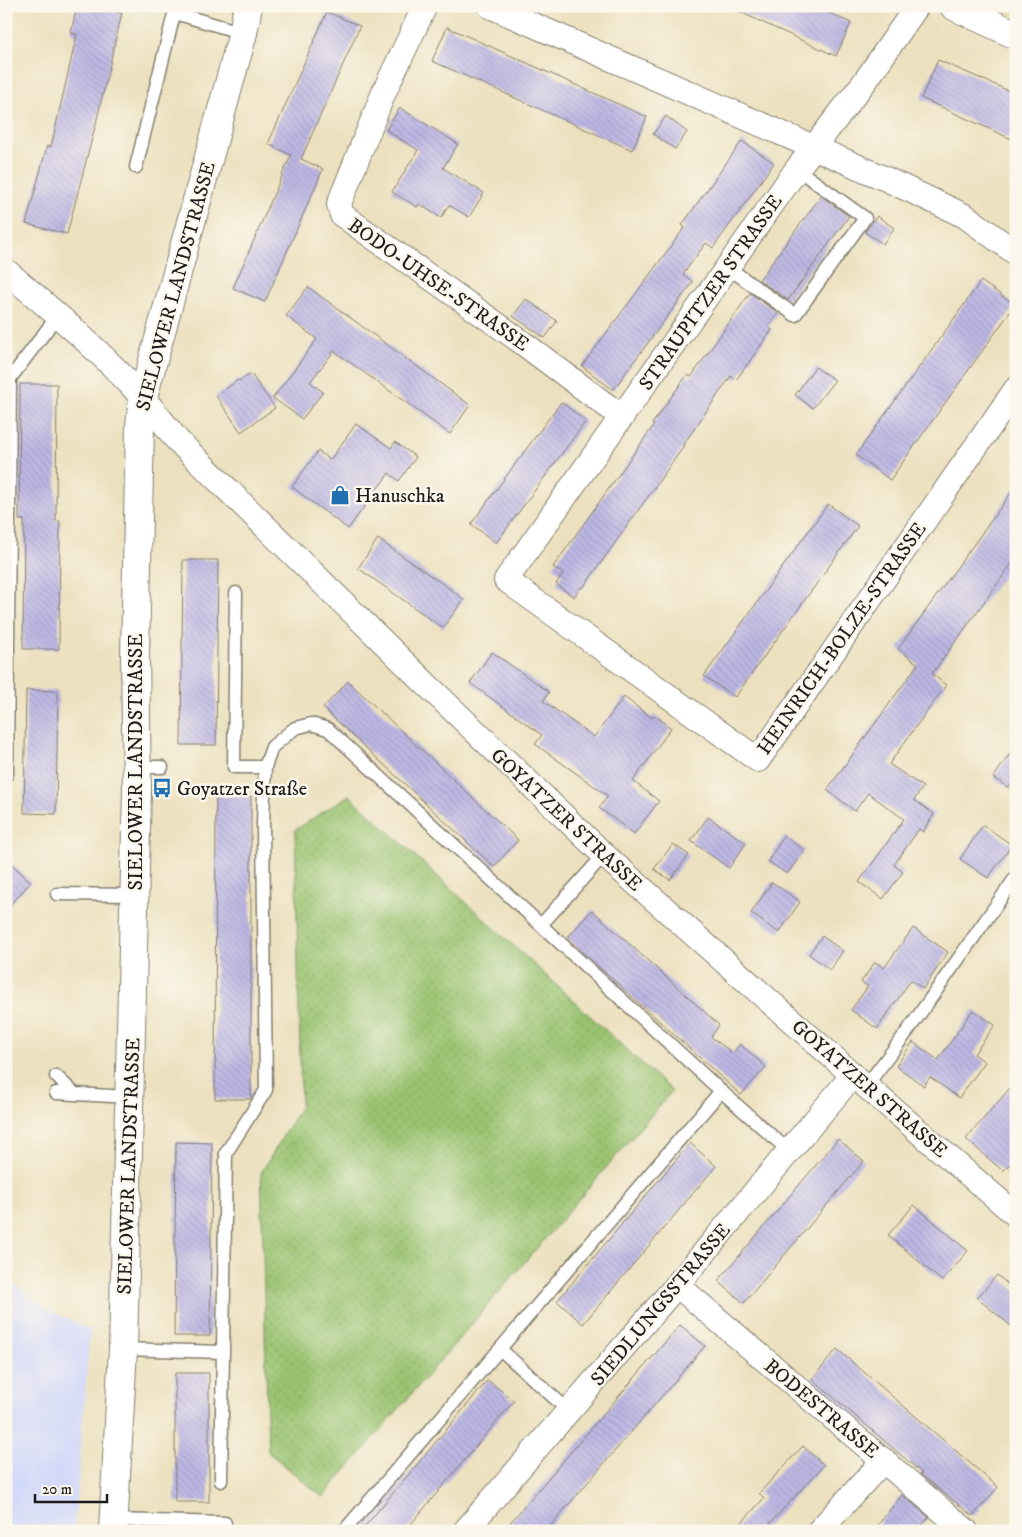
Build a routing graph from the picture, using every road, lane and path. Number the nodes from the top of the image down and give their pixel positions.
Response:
1 (248, 6) edge
2 (425, 6) edge
3 (490, 6) edge
4 (917, 6) edge
5 (954, 6) edge
6 (175, 10) edge
7 (244, 33) junction
8 (1016, 35) edge
9 (812, 148) junction
10 (136, 167) dead end
11 (797, 169) junction
12 (1016, 252) edge
13 (728, 267) junction
14 (6, 271) edge
15 (58, 315) junction
16 (8, 381) edge
17 (1016, 389) edge
18 (143, 398) junction
19 (622, 417) junction
20 (506, 580) joint
21 (236, 593) dead end
22 (265, 767) junction
23 (7, 774) edge
24 (604, 855) junction
25 (1016, 877) edge
26 (57, 894) dead end
27 (135, 895) junction
28 (541, 926) junction
29 (56, 1076) dead end
30 (860, 1080) junction
31 (721, 1092) junction
32 (56, 1093) dead end
33 (75, 1094) junction
34 (130, 1097) junction
35 (790, 1151) junction
36 (1016, 1215) edge
37 (678, 1285) junction
38 (123, 1349) junction
39 (500, 1349) junction
40 (222, 1352) junction
41 (569, 1410) junction
42 (884, 1460) junction
43 (221, 1481) dead end
44 (114, 1526) edge
45 (225, 1531) edge
46 (344, 1531) edge
47 (465, 1531) edge
48 (819, 1531) edge
49 (966, 1531) edge

1 - 7 main road, SIELOWER LANDSTRASSE
2 - 19 street, BODO-UHSE-STRASSE
3 - 9 street
4 - 9 street, STRAUPITZER STRASSE
5 - 8 main road
6 - 7 lane
6 - 10 lane
7 - 18 main road, SIELOWER LANDSTRASSE
9 - 11 street, STRAUPITZER STRASSE
9 - 12 street
11 - 13 street, STRAUPITZER STRASSE
11 - 13 lane
13 - 19 street, STRAUPITZER STRASSE
14 - 15 street, GOYATZER STRASSE
15 - 16 lane
15 - 18 street, GOYATZER STRASSE
16 - 23 lane
17 - 20 street, HEINRICH-BOLZE-STRASSE
18 - 24 street, GOYATZER STRASSE
18 - 27 main road, SIELOWER LANDSTRASSE
19 - 20 street, STRAUPITZER STRASSE
21 - 22 lane
22 - 28 lane
22 - 40 lane
24 - 28 lane
24 - 30 street, GOYATZER STRASSE
25 - 30 lane
26 - 27 lane
27 - 34 main road, SIELOWER LANDSTRASSE
28 - 31 lane
29 - 33 lane
30 - 35 street, SIEDLUNGSSTRASSE
30 - 36 street, GOYATZER STRASSE
31 - 35 lane
31 - 39 lane
32 - 33 lane
33 - 34 lane
34 - 38 main road, SIELOWER LANDSTRASSE
35 - 37 street, SIEDLUNGSSTRASSE
37 - 41 street, SIEDLUNGSSTRASSE
37 - 42 street, BODESTRASSE
38 - 40 lane
38 - 44 main road, SIELOWER LANDSTRASSE
39 - 41 lane
39 - 46 lane
40 - 43 lane
41 - 47 street, SIEDLUNGSSTRASSE
42 - 48 street
42 - 49 street, BODESTRASSE
44 - 45 lane

